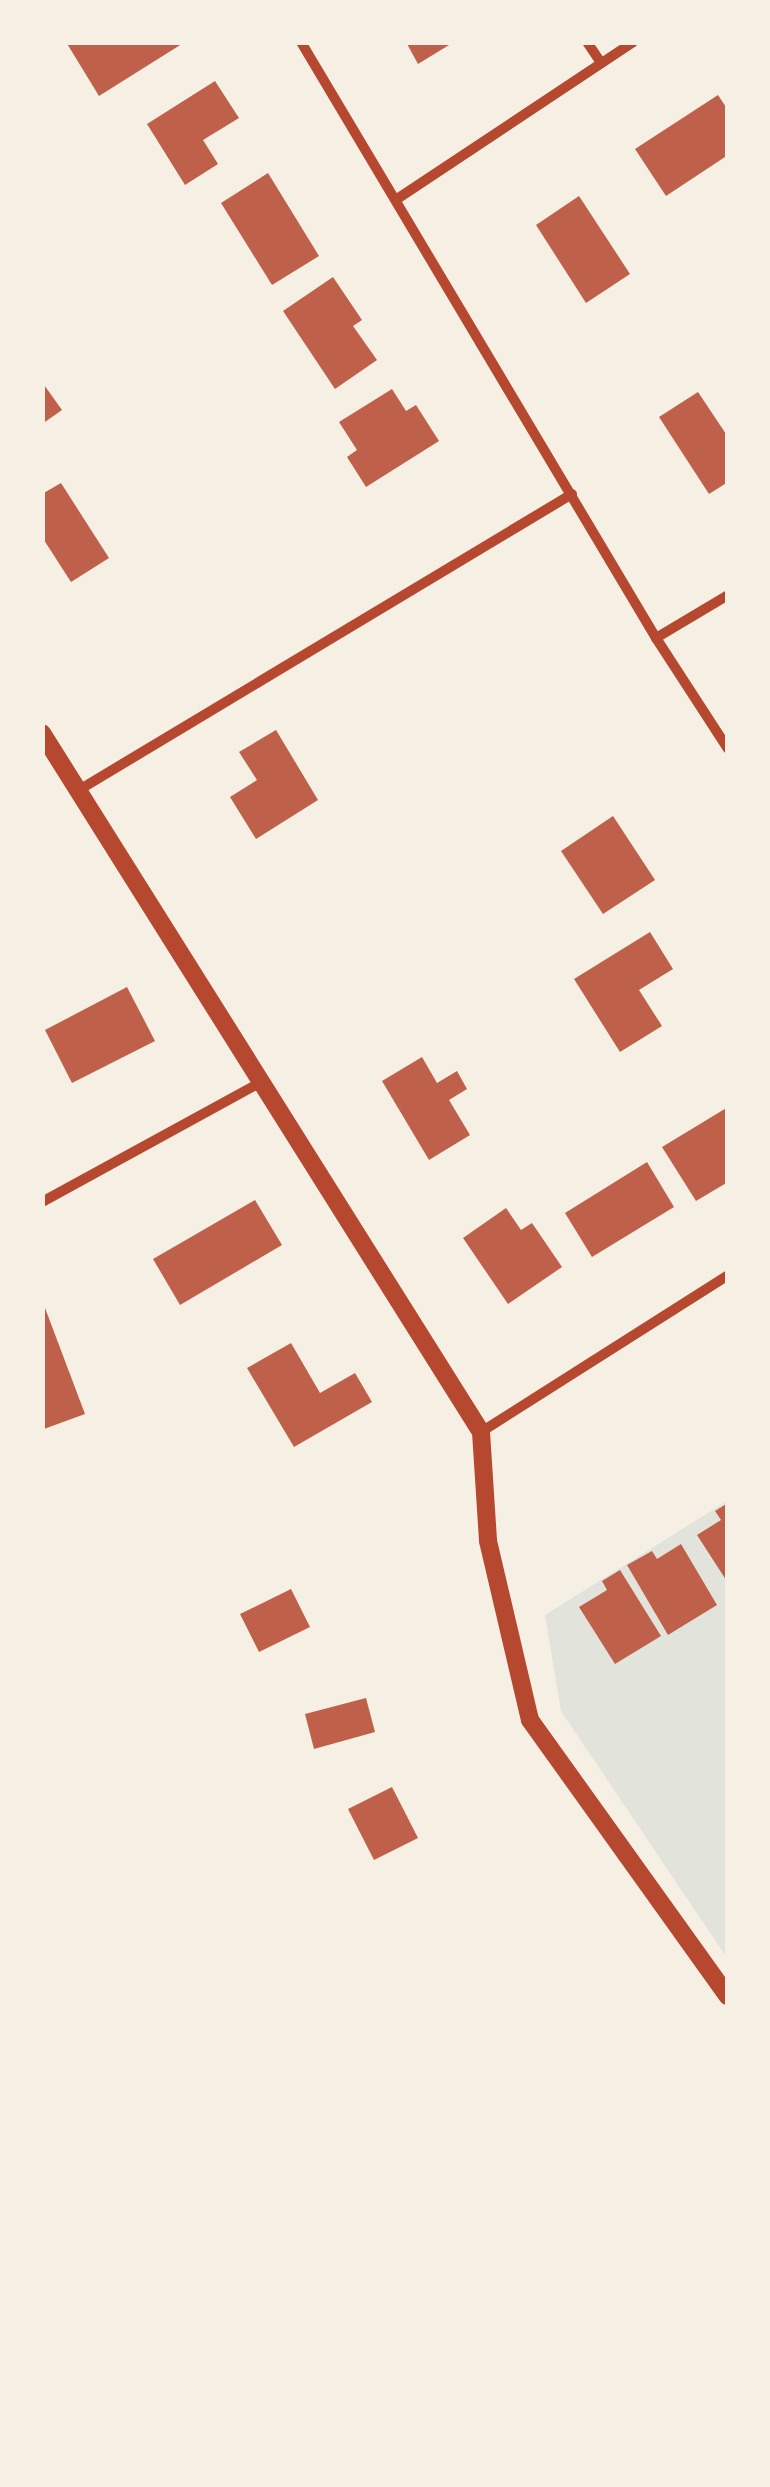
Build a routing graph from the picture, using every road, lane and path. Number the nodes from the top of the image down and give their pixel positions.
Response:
1 (301, 42) edge
2 (587, 42) edge
3 (633, 42) edge
4 (601, 62) junction
5 (397, 199) junction
6 (572, 494) junction
7 (728, 595) edge
8 (656, 638) junction
9 (42, 733) edge
10 (728, 749) edge
11 (80, 790) junction
12 (258, 1084) junction
13 (42, 1202) edge
14 (728, 1276) edge
15 (481, 1432) junction
16 (728, 1996) edge

1 - 5 street
2 - 4 street
3 - 4 street
4 - 5 street
5 - 6 street
6 - 8 street
6 - 11 street
7 - 8 street
8 - 10 street
9 - 11 street
11 - 12 street
12 - 13 street
12 - 15 street
14 - 15 street
15 - 16 street

